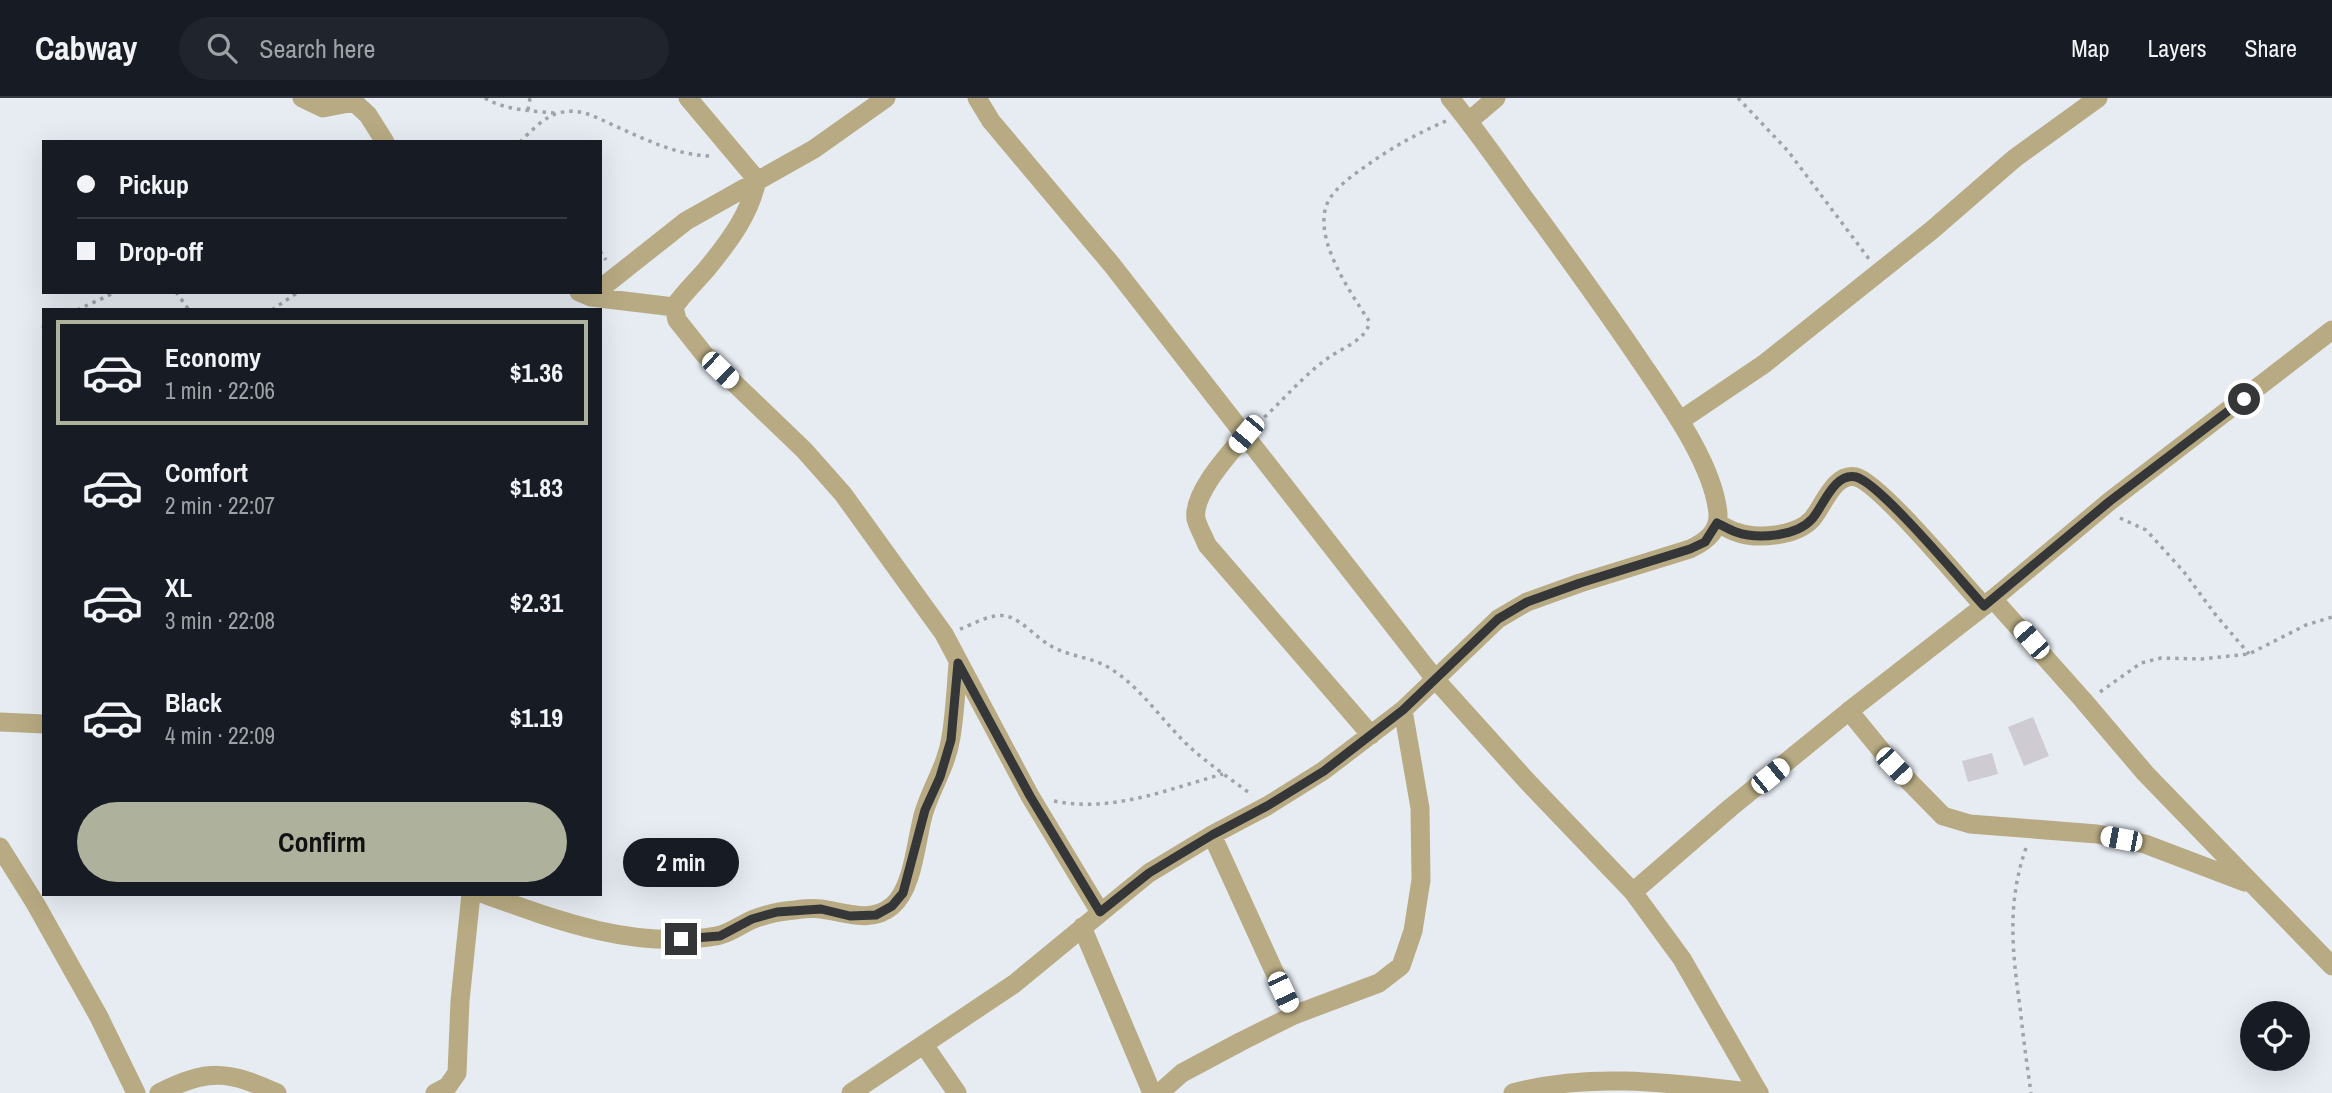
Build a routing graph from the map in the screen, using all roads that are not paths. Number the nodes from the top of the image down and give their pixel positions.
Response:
1 (302, 98) edge
2 (688, 98) edge
3 (886, 98) edge
4 (977, 98) edge
5 (1496, 98) edge
6 (2098, 98) edge
7 (1460, 111) edge
8 (384, 140) edge
9 (757, 180) junction
10 (602, 286) edge
11 (602, 291) edge
12 (602, 291) edge
13 (592, 294) edge
14 (642, 303) junction
15 (674, 307) junction
16 (575, 308) edge
17 (2332, 330) edge
18 (1681, 420) junction
19 (1246, 434) junction
20 (1717, 523) junction
21 (1988, 603) junction
22 (958, 663) junction
23 (1436, 679) junction
24 (1403, 710) junction
25 (1849, 711) junction
26 (1, 724) edge
27 (42, 724) edge
28 (1371, 735) junction
29 (1212, 835) junction
30 (0, 847) edge
31 (2252, 885) junction
32 (1633, 892) junction
33 (471, 896) edge
34 (490, 896) edge
35 (1100, 912) junction
36 (1082, 927) junction
37 (2332, 965) edge
38 (1294, 1014) junction
39 (924, 1045) junction
40 (136, 1093) edge
41 (159, 1093) edge
42 (278, 1093) edge
43 (435, 1093) edge
44 (851, 1093) edge
45 (957, 1093) edge
46 (1152, 1093) edge
47 (1162, 1093) edge
48 (1513, 1093) edge
49 (1759, 1093) edge

1 - 8 street
2 - 9 street
3 - 9 street
4 - 19 street
5 - 7 street
6 - 18 street
7 - 18 street
9 - 10 street
9 - 15 street
11 - 14 street
12 - 14 street
13 - 16 street
14 - 15 street
15 - 22 street
17 - 21 street
18 - 20 street
19 - 23 street
19 - 28 street
20 - 21 street
20 - 23 street
21 - 25 street
21 - 31 street
22 - 34 street
22 - 35 street
23 - 24 street
23 - 32 street
24 - 28 street
24 - 38 street
25 - 31 street
25 - 32 street
26 - 27 street
28 - 29 street
29 - 35 street
29 - 38 street
30 - 40 street
31 - 37 street
32 - 49 street
33 - 43 street
35 - 36 street
36 - 39 street
36 - 46 street
38 - 47 street
39 - 44 street
39 - 45 street
41 - 42 street
48 - 49 street

